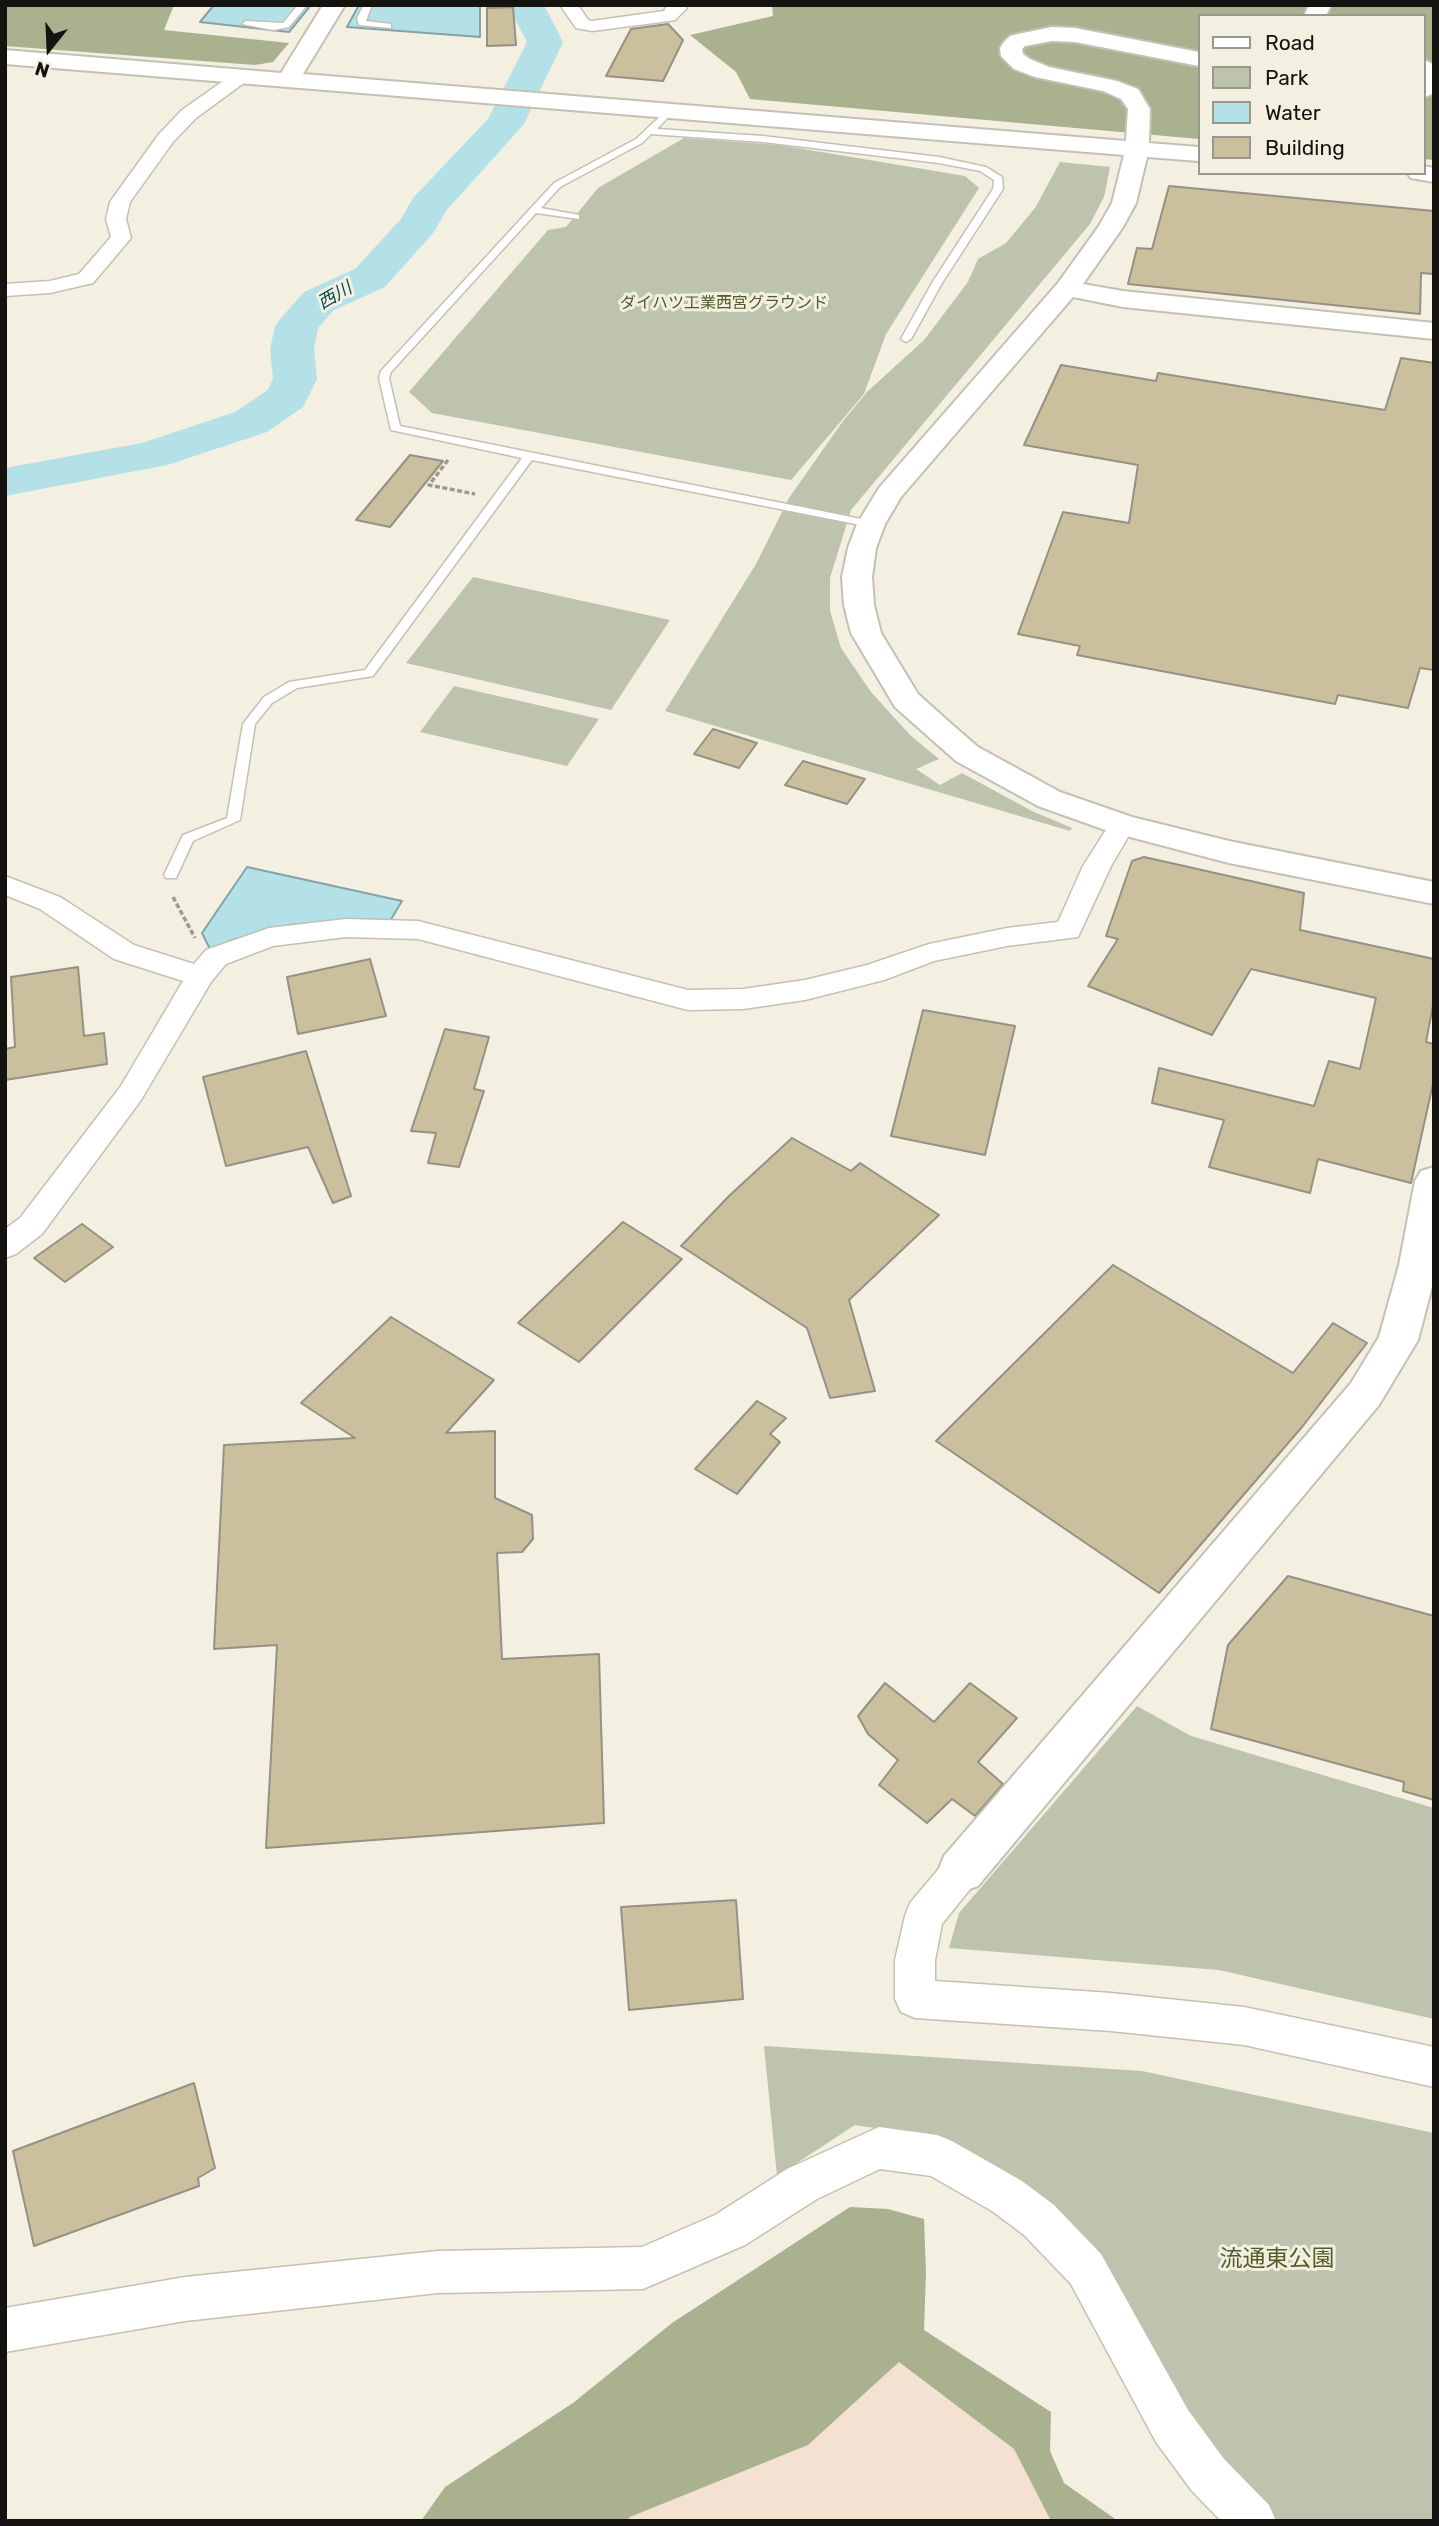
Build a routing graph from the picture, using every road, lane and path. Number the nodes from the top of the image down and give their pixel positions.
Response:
1 (303, 5) edge
2 (334, 5) edge
3 (368, 5) edge
4 (569, 5) edge
5 (676, 5) edge
6 (246, 24) dead end
7 (388, 26) dead end
8 (5, 57) edge
9 (1198, 59) edge
10 (1425, 68) edge
11 (242, 76) junction
12 (288, 80) junction
13 (1425, 89) edge
14 (669, 111) junction
15 (648, 131) junction
16 (1137, 149) junction
17 (1198, 154) edge
18 (534, 210) junction
19 (575, 217) dead end
20 (1067, 288) junction
21 (5, 290) edge
22 (1434, 331) edge
23 (906, 339) dead end
24 (460, 443) junction
25 (529, 456) junction
26 (499, 499) junction
27 (871, 524) junction
28 (1122, 825) junction
29 (170, 874) dead end
30 (5, 885) edge
31 (1434, 894) edge
32 (173, 899) dead end
33 (198, 943) dead end
34 (200, 976) junction
35 (1434, 1181) edge
36 (5, 1246) edge
37 (961, 1871) joint
38 (1434, 2067) edge
39 (5, 2330) edge
40 (1254, 2521) edge

1 - 6 lane
2 - 12 street
3 - 7 lane
4 - 5 street
8 - 11 street
9 - 16 street
10 - 13 street
11 - 12 street
11 - 21 street
12 - 14 street
14 - 15 lane
14 - 16 street
15 - 18 lane
15 - 23 lane
16 - 17 street
16 - 20 street
18 - 19 lane
18 - 24 lane
20 - 22 street
20 - 27 street
24 - 25 lane
24 - 26 path
25 - 26 lane
25 - 27 lane
26 - 29 lane
27 - 28 street
28 - 31 street
28 - 34 street
30 - 34 street
32 - 33 path
34 - 36 street
35 - 37 street
37 - 38 street
39 - 40 street

